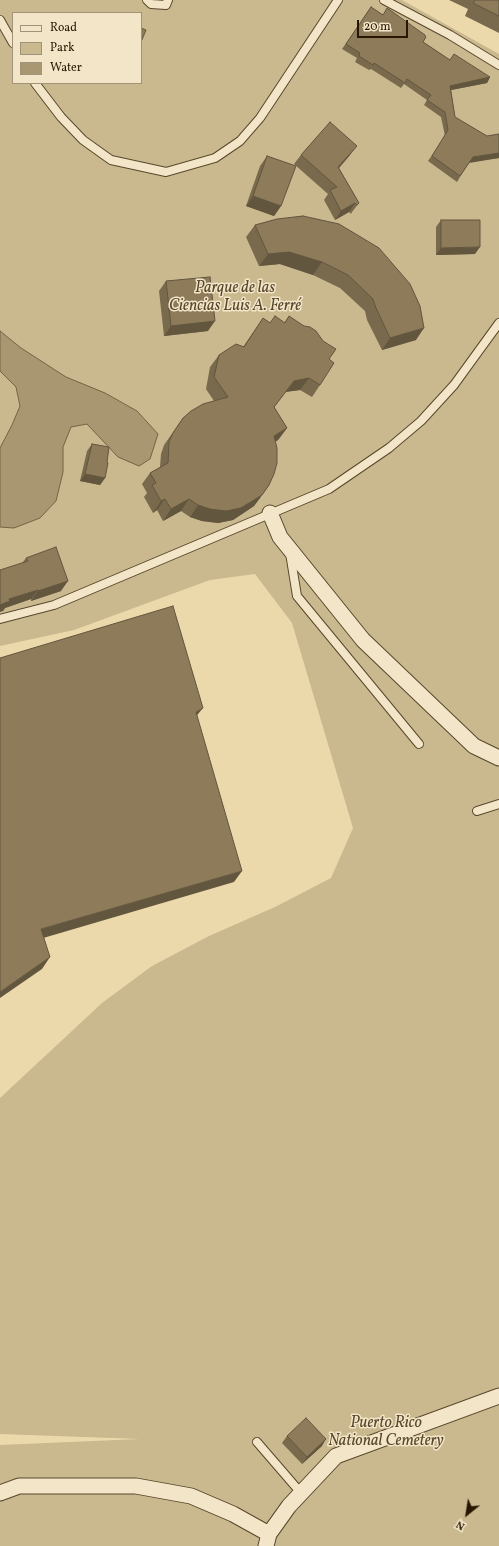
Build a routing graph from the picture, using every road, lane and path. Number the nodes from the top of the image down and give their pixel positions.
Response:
1 (148, 0) edge
2 (168, 0) edge
3 (338, 0) edge
4 (384, 0) edge
5 (0, 20) edge
6 (12, 41) edge
7 (499, 65) edge
8 (36, 84) edge
9 (499, 323) edge
10 (270, 513) junction
11 (289, 549) junction
12 (0, 619) edge
13 (419, 744) dead end
14 (499, 758) edge
15 (499, 804) edge
16 (477, 811) dead end
17 (499, 1396) edge
18 (257, 1442) dead end
19 (0, 1493) edge
20 (301, 1493) junction
21 (268, 1540) edge

1 - 2 lane
3 - 8 lane
4 - 7 lane
5 - 6 lane
9 - 10 lane
10 - 11 street
10 - 12 lane
11 - 13 lane
11 - 14 street
15 - 16 lane
17 - 20 street
18 - 20 lane
19 - 21 street
20 - 21 street

